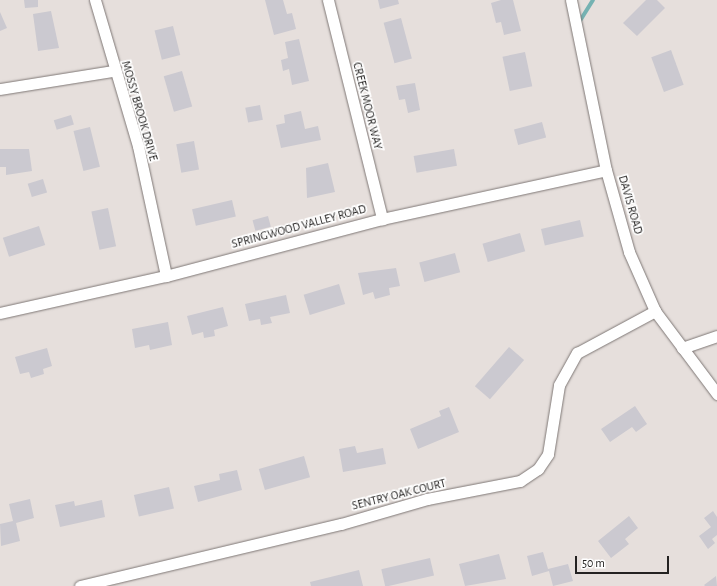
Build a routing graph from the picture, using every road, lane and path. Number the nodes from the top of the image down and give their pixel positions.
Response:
1 (95, 0) edge
2 (328, 0) edge
3 (571, 0) edge
4 (113, 71) junction
5 (0, 89) edge
6 (606, 170) junction
7 (382, 219) junction
8 (166, 276) junction
9 (656, 311) junction
10 (0, 313) edge
11 (717, 336) edge
12 (682, 348) junction
13 (717, 394) edge
14 (80, 586) edge

1 - 4 street, MOSSY BROOK DRIVE
2 - 7 street, CREEK MOOR WAY
3 - 6 street, DAVIS ROAD
4 - 5 street
4 - 8 street, MOSSY BROOK DRIVE
6 - 7 street, SPRINGWOOD VALLEY ROAD
6 - 9 street, DAVIS ROAD
7 - 8 street, SPRINGWOOD VALLEY ROAD
8 - 10 street, SPRINGWOOD VALLEY ROAD
9 - 12 street, DAVIS ROAD
9 - 14 street, SENTRY OAK COURT
11 - 12 street
12 - 13 street, DAVIS ROAD

